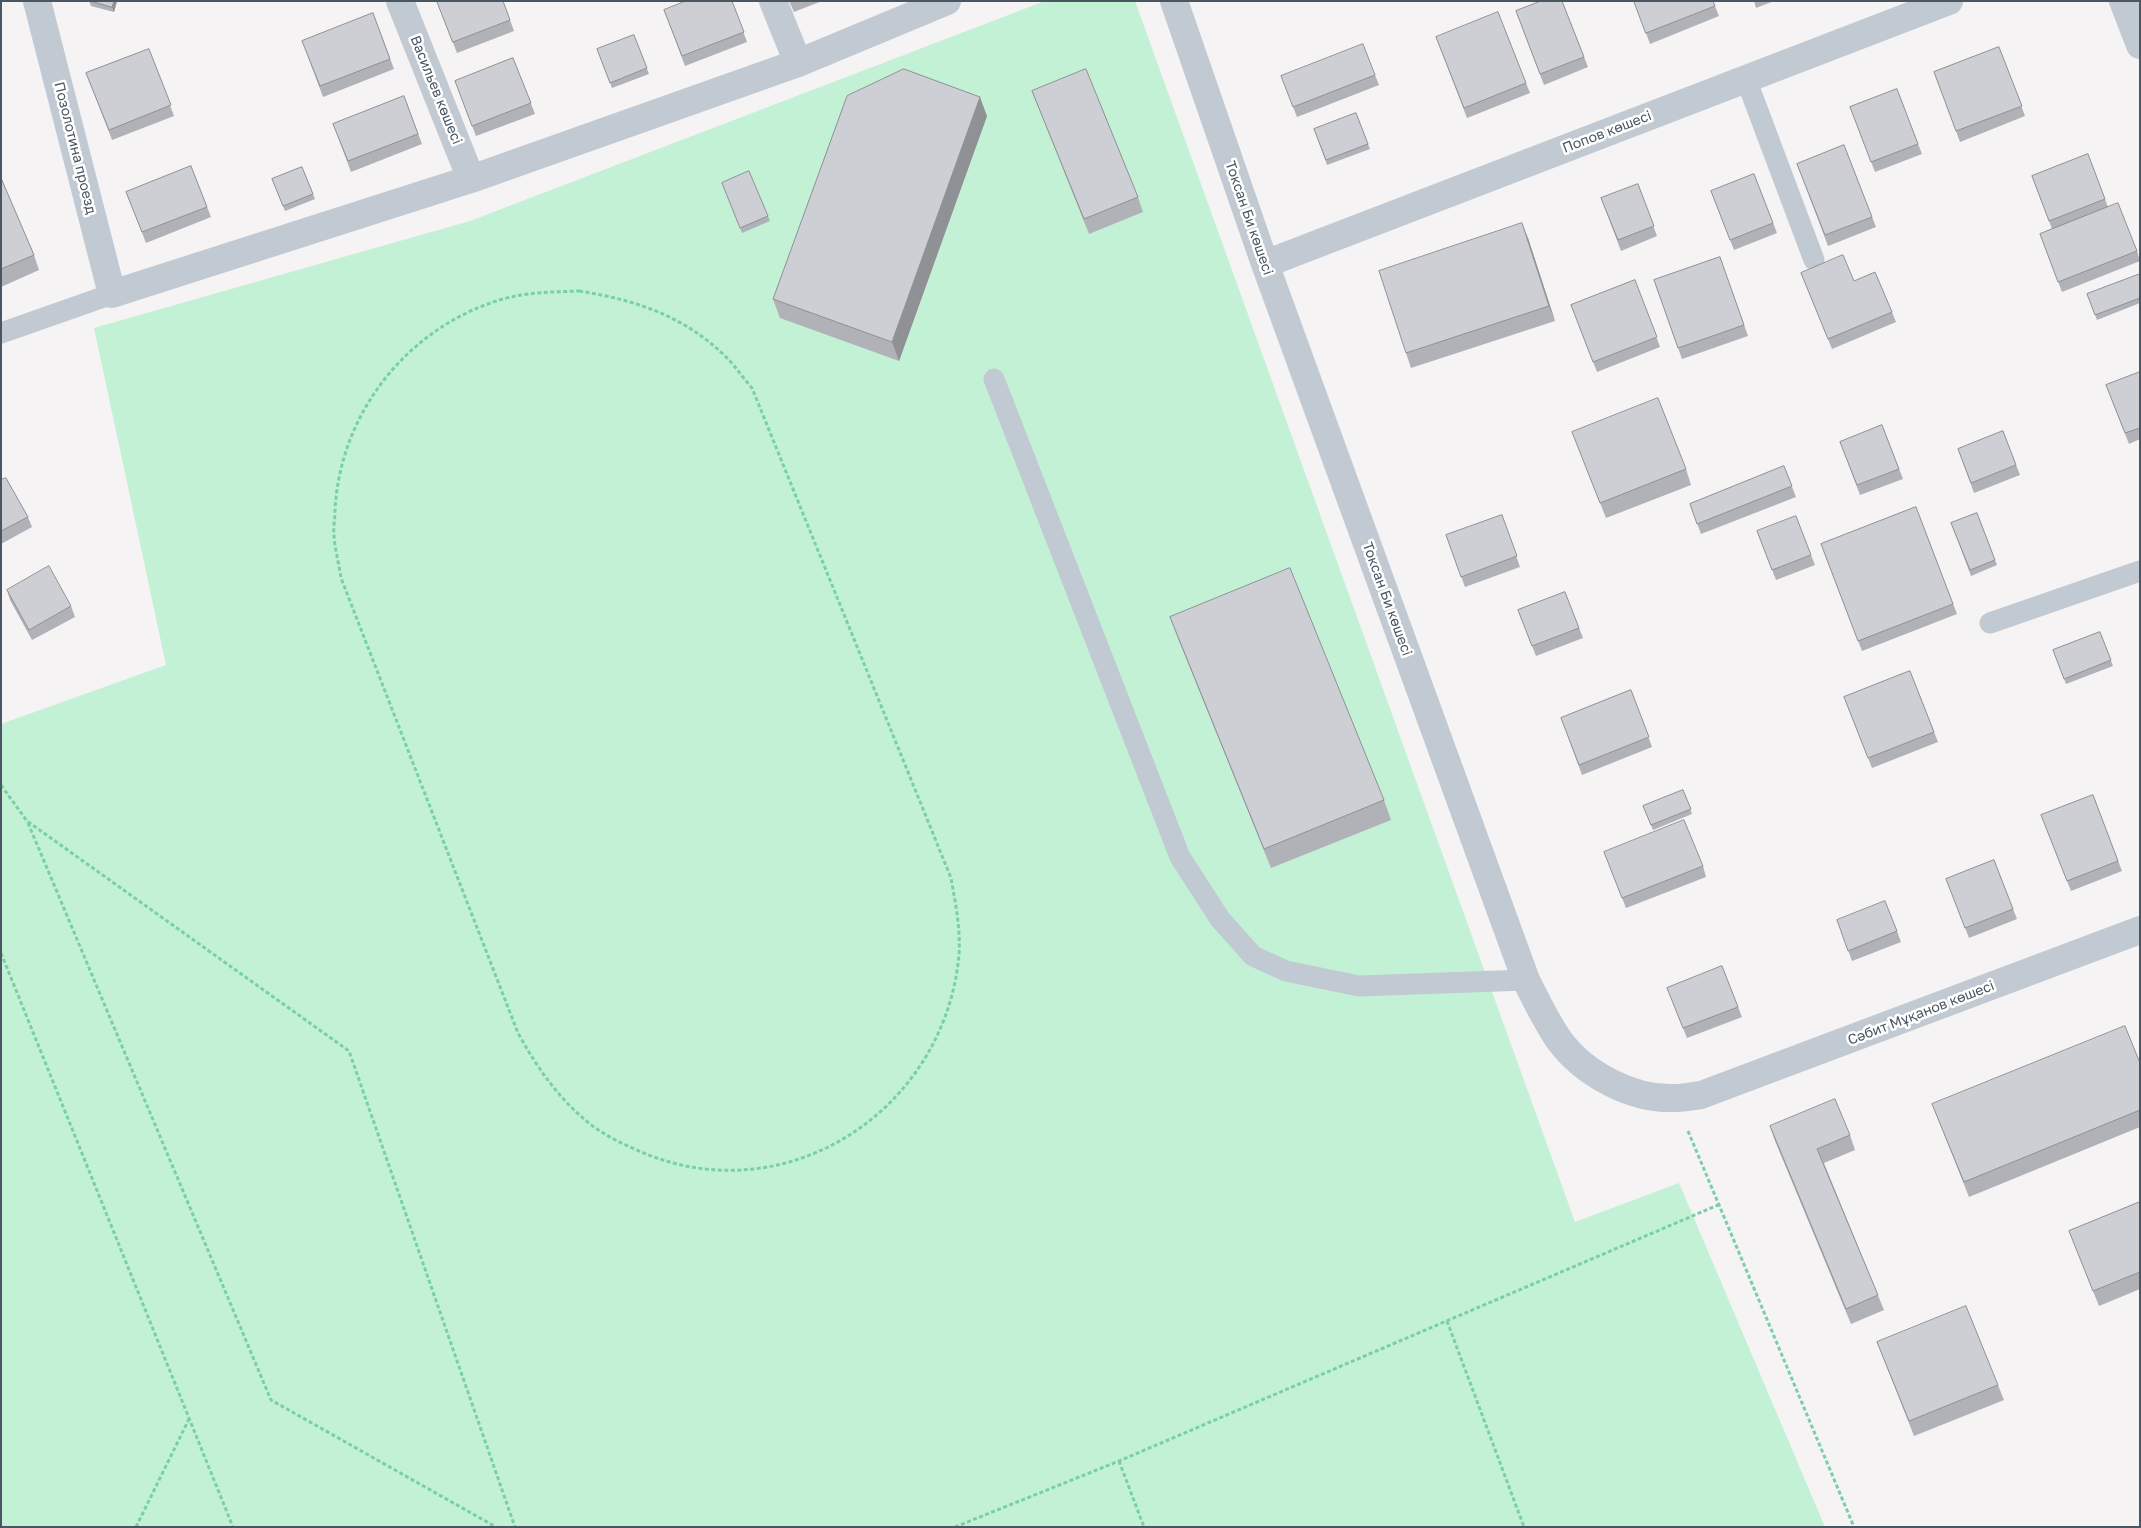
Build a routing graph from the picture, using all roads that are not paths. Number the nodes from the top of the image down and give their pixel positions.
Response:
1 (37, 1) edge
2 (400, 1) edge
3 (773, 1) edge
4 (947, 1) edge
5 (1174, 1) edge
6 (1949, 1) edge
7 (2123, 1) edge
8 (2140, 46) edge
9 (798, 63) junction
10 (1746, 79) junction
11 (471, 179) junction
12 (1814, 260) dead end
13 (1265, 264) junction
14 (112, 294) junction
15 (1, 333) edge
16 (994, 379) dead end
17 (2140, 571) edge
18 (1990, 623) dead end
19 (2140, 930) edge
20 (1526, 980) junction
21 (1701, 1095) joint

1 - 14 street, Позолотина проезд
2 - 11 street, Васильев көшесі
3 - 9 street
4 - 9 street
5 - 13 street, Токсан Би көшесі
6 - 10 street, Попов көшесі
7 - 8 street
9 - 11 street
10 - 12 lane
10 - 13 street, Попов көшесі
11 - 14 street
13 - 20 street, Токсан Би көшесі
14 - 15 lane
16 - 20 lane
17 - 18 lane
19 - 21 street, Сәбит Мұқанов көшесі
20 - 21 street, Токсан Би көшесі

